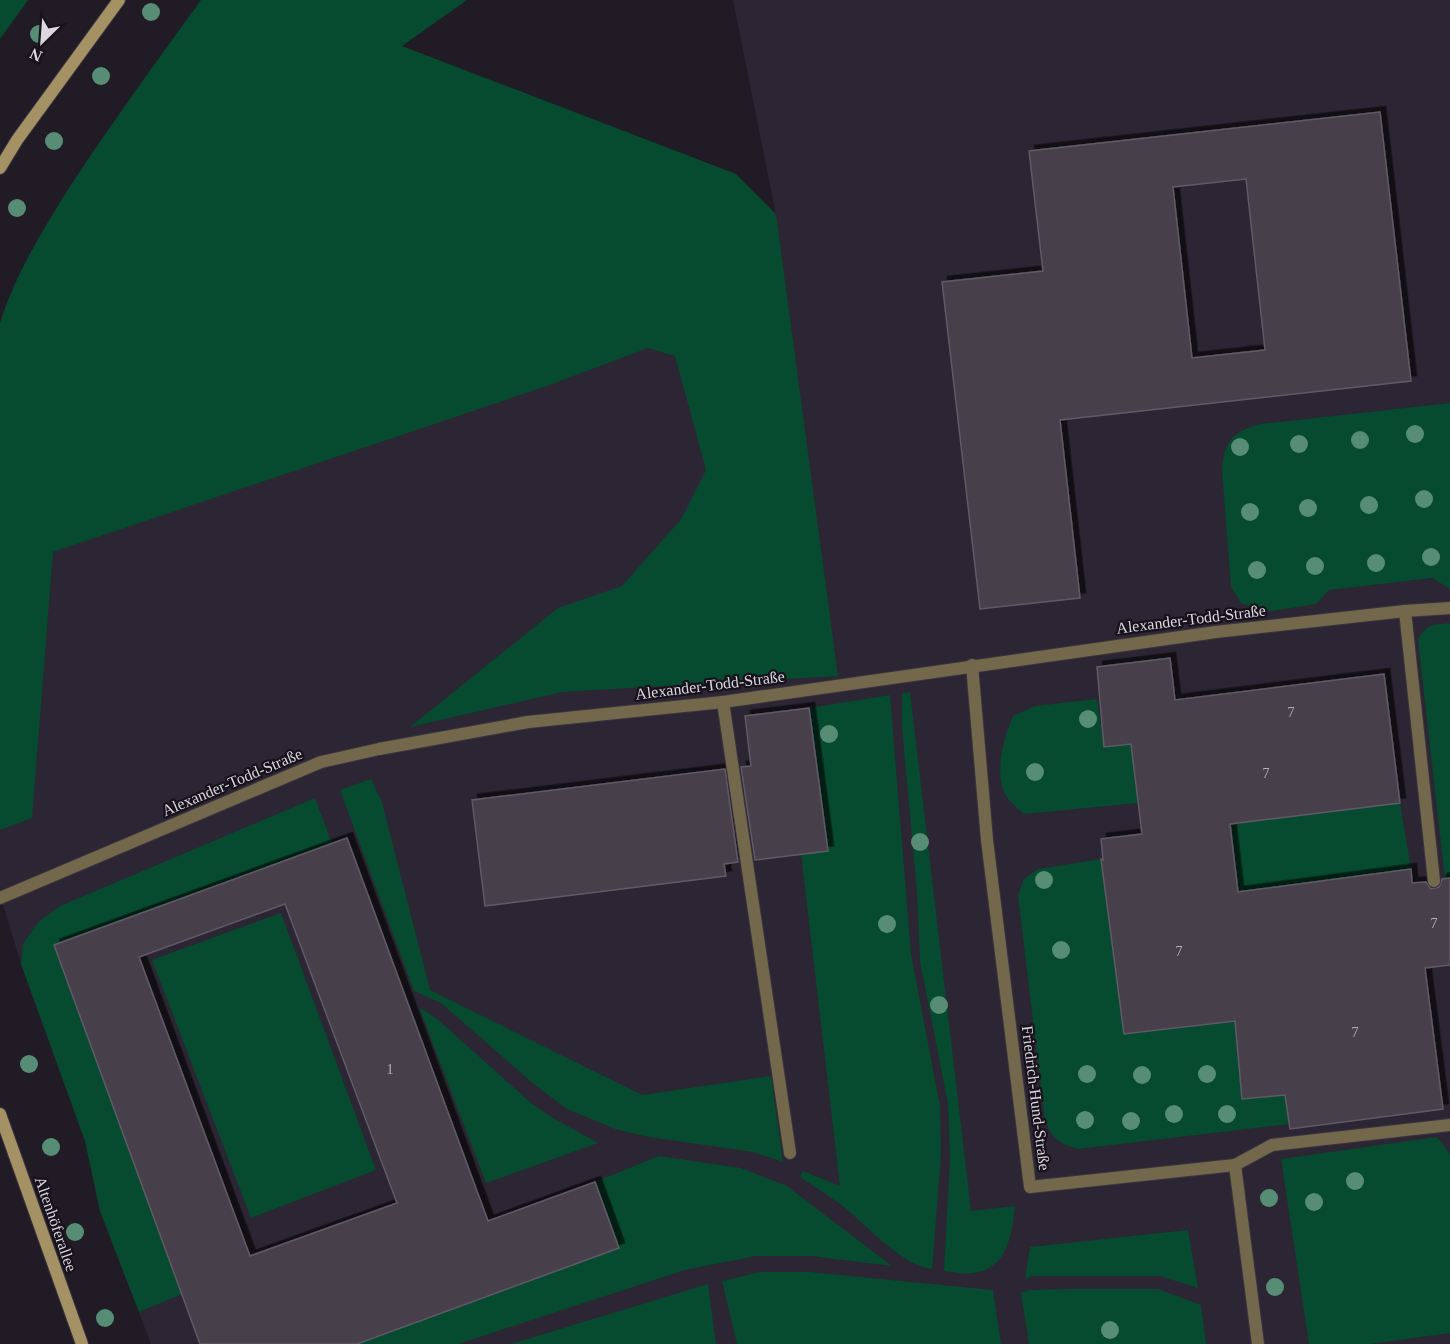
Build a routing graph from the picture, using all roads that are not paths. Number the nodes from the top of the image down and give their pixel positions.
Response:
1 (118, 0) edge
2 (0, 168) edge
3 (1450, 608) edge
4 (1405, 610) junction
5 (972, 665) junction
6 (723, 702) junction
7 (1434, 880) dead end
8 (0, 898) edge
9 (0, 1114) edge
10 (1450, 1125) edge
11 (790, 1153) dead end
12 (1235, 1165) junction
13 (82, 1344) edge
14 (1258, 1344) edge

1 - 2 street
3 - 4 lane, Alexander-Todd-Straße
4 - 5 lane, Alexander-Todd-Straße
4 - 7 lane
5 - 6 lane, Alexander-Todd-Straße
5 - 12 lane, Friedrich-Hund-Straße
6 - 8 lane, Alexander-Todd-Straße
6 - 11 lane
9 - 13 street, Altenhöferallee
10 - 12 lane
12 - 14 lane

